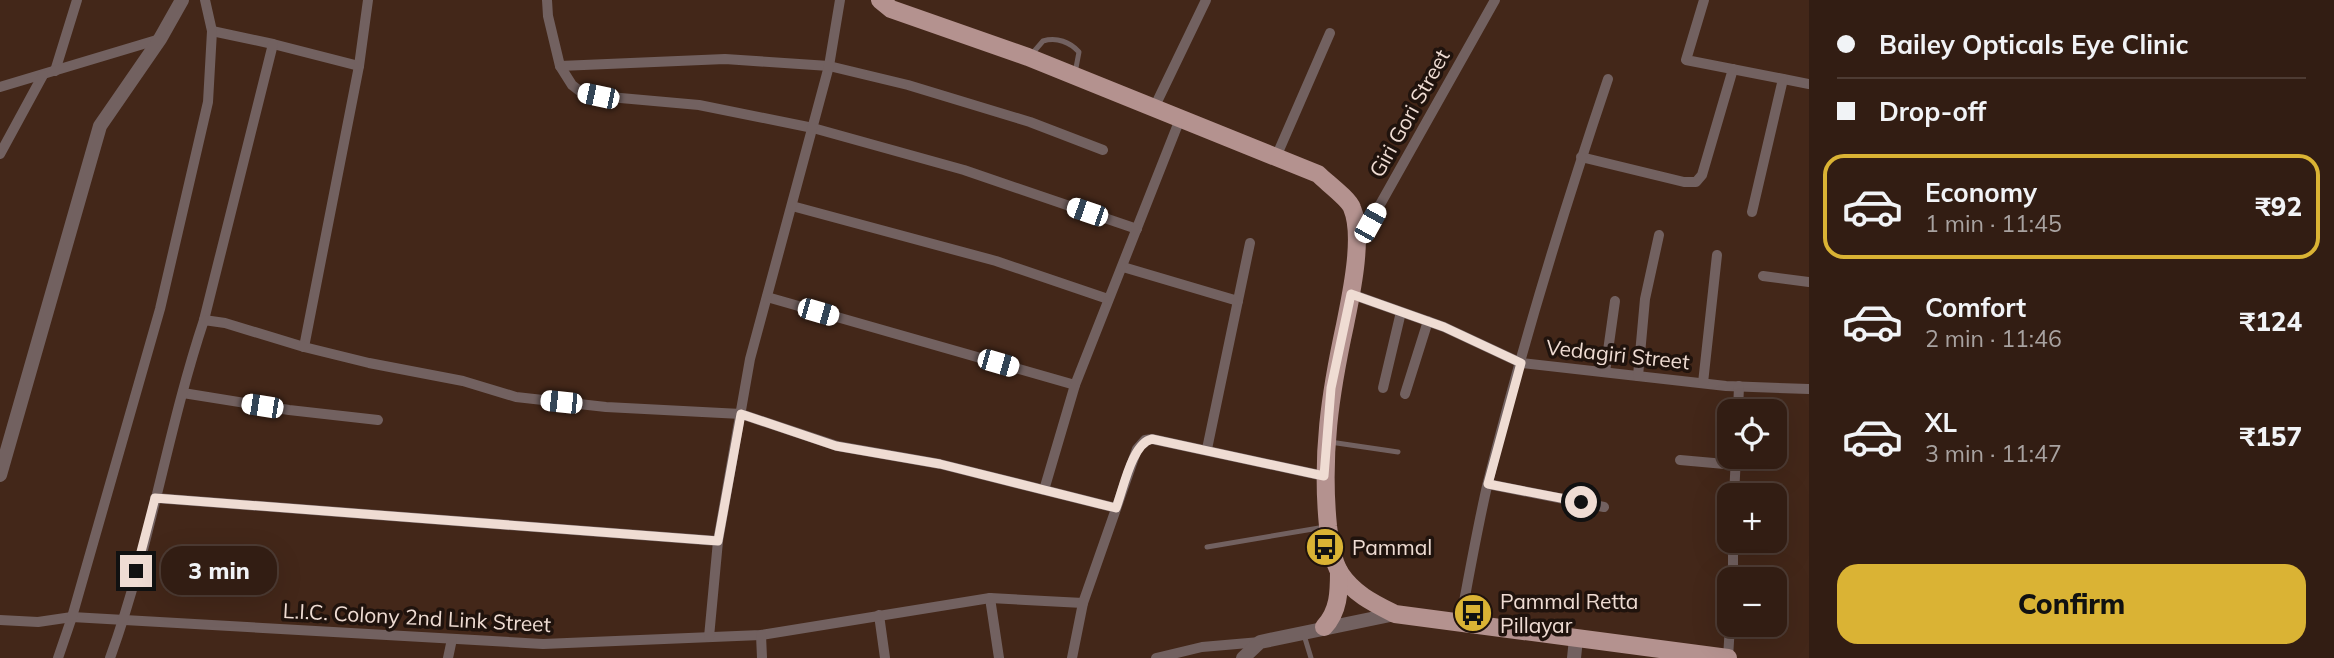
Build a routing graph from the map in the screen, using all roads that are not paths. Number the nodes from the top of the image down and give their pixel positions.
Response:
1 (77, 0) edge
2 (182, 0) edge
3 (205, 0) edge
4 (368, 0) edge
5 (547, 0) edge
6 (840, 0) edge
7 (880, 0) edge
8 (1206, 0) edge
9 (1495, 0) edge
10 (1704, 0) edge
11 (212, 31) junction
12 (1330, 33) dead end
13 (160, 38) junction
14 (273, 44) junction
15 (1028, 57) junction
16 (359, 66) junction
17 (560, 66) junction
18 (830, 66) junction
19 (1733, 69) junction
20 (55, 71) junction
21 (43, 75) junction
22 (1074, 75) junction
23 (1608, 79) dead end
24 (1783, 79) junction
25 (1809, 85) edge
26 (0, 87) edge
27 (1154, 108) junction
28 (1180, 119) junction
29 (813, 128) junction
30 (1103, 150) dead end
31 (0, 154) edge
32 (1276, 157) junction
33 (1581, 157) junction
34 (792, 206) junction
35 (1752, 212) dead end
36 (1137, 229) junction
37 (1659, 235) dead end
38 (1250, 243) dead end
39 (1357, 245) junction
40 (1717, 255) dead end
41 (1123, 267) junction
42 (1763, 276) dead end
43 (1809, 282) edge
44 (1351, 294) junction
45 (767, 297) junction
46 (1108, 299) junction
47 (1238, 301) junction
48 (1615, 301) dead end
49 (1401, 312) junction
50 (204, 320) junction
51 (1428, 321) junction
52 (304, 347) junction
53 (1521, 363) junction
54 (1605, 372) junction
55 (1638, 376) junction
56 (1703, 383) junction
57 (1074, 386) junction
58 (1739, 386) junction
59 (1383, 388) dead end
60 (1809, 389) edge
61 (183, 393) junction
62 (1405, 394) dead end
63 (1738, 399) edge
64 (741, 414) junction
65 (378, 420) dead end
66 (1326, 441) junction
67 (1207, 449) junction
68 (1398, 452) dead end
69 (1680, 460) dead end
70 (1717, 461) edge
71 (0, 475) edge
72 (1324, 476) junction
73 (1488, 484) junction
74 (1044, 490) junction
75 (155, 498) junction
76 (1604, 507) dead end
77 (1116, 508) junction
78 (1328, 527) junction
79 (718, 541) junction
80 (1207, 547) dead end
81 (1339, 571) junction
82 (990, 598) junction
83 (1083, 603) junction
84 (1395, 614) junction
85 (879, 615) junction
86 (72, 617) junction
87 (0, 620) edge
88 (124, 620) junction
89 (1460, 623) junction
90 (1324, 627) junction
91 (1303, 632) junction
92 (761, 635) junction
93 (709, 636) junction
94 (1729, 637) edge
95 (452, 639) junction
96 (1576, 639) junction
97 (1261, 642) junction
98 (543, 644) junction
99 (58, 658) edge
100 (110, 658) edge
101 (448, 658) edge
102 (542, 658) edge
103 (762, 658) edge
104 (885, 658) edge
105 (999, 658) edge
106 (1072, 658) edge
107 (1156, 658) edge
108 (1243, 658) edge
109 (1311, 658) edge
110 (1574, 658) edge
111 (1728, 658) edge

1 - 20 street
2 - 13 street
3 - 11 street
4 - 16 street
5 - 17 street
6 - 18 street
7 - 15 main road
8 - 27 street
9 - 39 street, Giri Gori Street
10 - 19 street
11 - 14 street
11 - 86 street
12 - 32 street
13 - 20 street
13 - 71 street
14 - 16 street
14 - 50 street
15 - 22 main road
15 - 22 lane
16 - 52 street
17 - 18 street
17 - 29 street
18 - 29 street
18 - 30 street
19 - 24 street
19 - 33 street
20 - 21 street
21 - 26 street
21 - 31 street
22 - 27 main road
23 - 33 street
24 - 25 street
24 - 35 street
27 - 28 main road
28 - 32 main road
28 - 36 street
29 - 34 street
29 - 36 street
32 - 39 main road
33 - 53 street
34 - 45 street
34 - 46 street
36 - 41 street
37 - 55 street
38 - 47 street
39 - 44 main road
40 - 56 street
41 - 46 street
41 - 47 street
42 - 43 street
44 - 49 street, Vedagiri Street
44 - 66 main road
45 - 57 street
45 - 64 street
46 - 57 street
47 - 67 street
48 - 54 street
49 - 51 street, Vedagiri Street
49 - 59 street
50 - 52 street
50 - 61 street
51 - 53 street, Vedagiri Street
51 - 62 street
52 - 64 street
53 - 54 street, Vedagiri Street
53 - 73 street
54 - 55 street, Vedagiri Street
55 - 56 street, Vedagiri Street
56 - 58 street, Vedagiri Street
57 - 74 street
58 - 60 street, Vedagiri Street
58 - 63 street
61 - 65 street
61 - 75 street
64 - 74 street
64 - 79 street
66 - 68 lane
66 - 72 main road
67 - 72 street
67 - 77 street
69 - 70 street
72 - 78 main road
73 - 76 street
73 - 89 street
74 - 77 street
75 - 79 street
75 - 88 street
77 - 83 street
78 - 80 lane
78 - 81 main road
79 - 93 street
81 - 84 main road
81 - 90 main road
82 - 83 street, L.I.C. Colony 2nd Link Street
82 - 85 street, L.I.C. Colony 2nd Link Street
82 - 105 street
83 - 106 street
84 - 89 main road
84 - 90 street
85 - 92 street, L.I.C. Colony 2nd Link Street
85 - 104 street
86 - 87 street, L.I.C. Colony 2nd Link Street
86 - 88 street, L.I.C. Colony 2nd Link Street
86 - 99 street
88 - 95 street, L.I.C. Colony 2nd Link Street
88 - 100 street
89 - 96 main road
90 - 91 street
91 - 97 street
91 - 109 lane
92 - 93 street, L.I.C. Colony 2nd Link Street
92 - 103 street
93 - 98 street, L.I.C. Colony 2nd Link Street
94 - 111 street
95 - 98 street, L.I.C. Colony 2nd Link Street
95 - 101 street
96 - 110 street
96 - 111 main road
97 - 107 street
97 - 108 street
98 - 102 street

